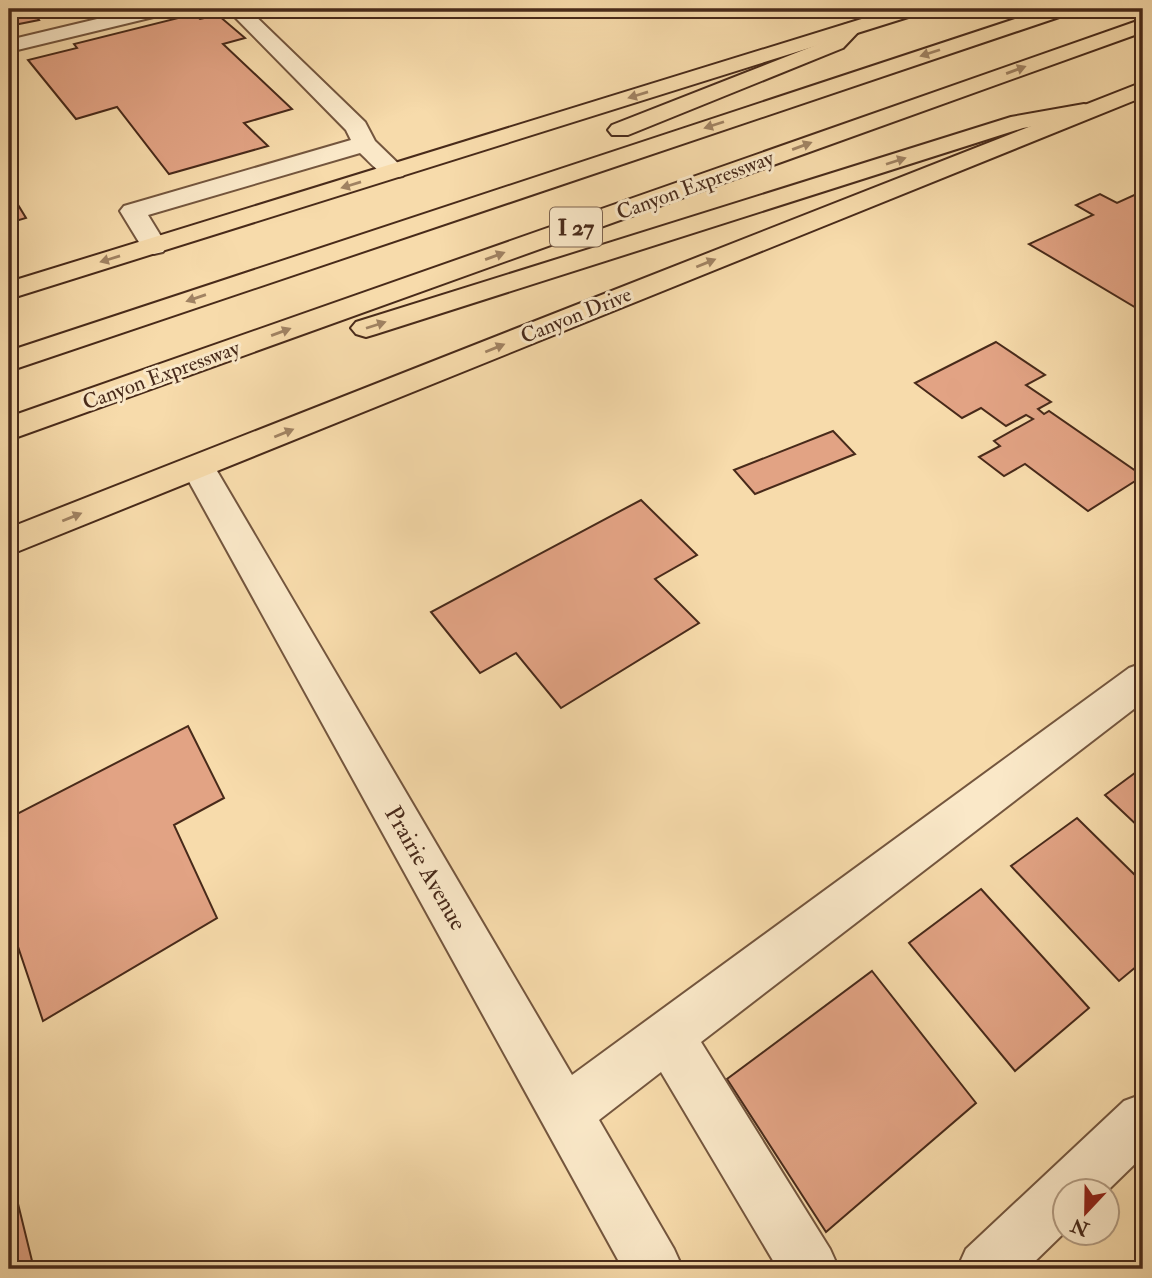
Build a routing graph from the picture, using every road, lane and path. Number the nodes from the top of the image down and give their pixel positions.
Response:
1 (163, 9) edge
2 (237, 9) edge
3 (914, 9) edge
4 (1064, 9) edge
5 (1143, 25) edge
6 (851, 30) junction
7 (9, 46) edge
8 (1143, 89) edge
9 (1084, 111) junction
10 (603, 137) dead end
11 (364, 144) junction
12 (564, 152) dead end
13 (394, 171) junction
14 (154, 246) junction
15 (329, 253) junction
16 (9, 291) edge
17 (9, 360) edge
18 (9, 429) edge
19 (9, 448) edge
20 (198, 467) junction
21 (9, 542) edge
22 (1143, 680) edge
23 (668, 1036) junction
24 (565, 1113) junction
25 (1143, 1120) edge
26 (1085, 1176) edge
27 (1050, 1209) edge
28 (654, 1269) edge
29 (810, 1269) edge
30 (986, 1269) edge

1 - 7 street
2 - 11 street
3 - 6 main road
4 -> 15 main road, Canyon Expressway / I 27
18 -> 5 main road, Canyon Expressway / I 27
6 - 10 main road
6 -> 13 main road
8 - 9 main road, Canyon Drive
19 -> 9 main road
20 -> 9 main road, Canyon Drive
11 - 13 street
11 - 14 street
12 - 15 main road
13 -> 14 main road
14 -> 16 main road
15 -> 17 main road, Canyon Expressway / I 27
21 -> 20 main road, Canyon Drive
20 - 24 street, Prairie Avenue
22 - 23 street
23 - 24 street
23 - 29 street
24 - 28 street, Prairie Avenue
25 - 26 street
27 - 30 street

